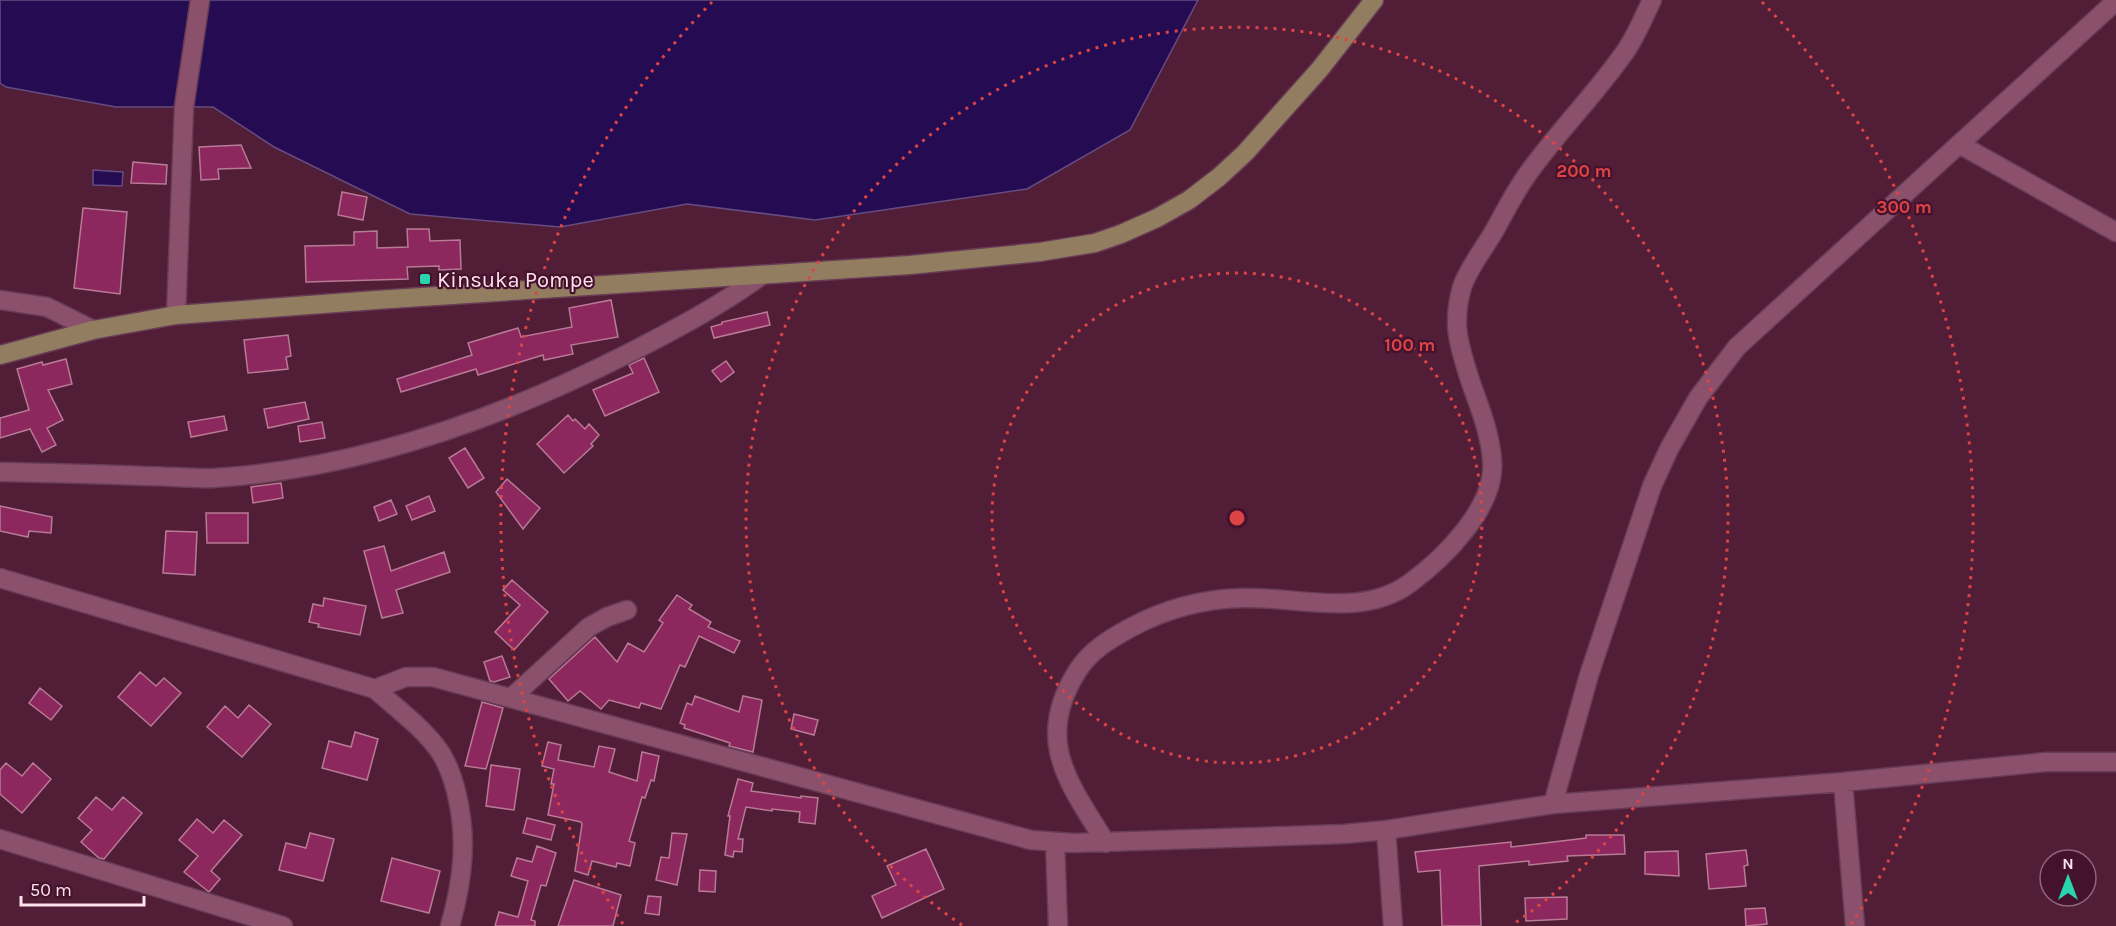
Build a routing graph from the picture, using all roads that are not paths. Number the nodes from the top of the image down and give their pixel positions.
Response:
1 (200, 0) edge
2 (1374, 0) edge
3 (1652, 0) edge
4 (2116, 1) edge
5 (1959, 144) junction
6 (2116, 232) edge
7 (762, 275) junction
8 (0, 300) edge
9 (176, 315) junction
10 (93, 330) junction
11 (0, 354) edge
12 (0, 472) edge
13 (0, 578) edge
14 (627, 610) dead end
15 (375, 689) junction
16 (511, 698) junction
17 (2116, 762) edge
18 (1843, 782) junction
19 (1553, 804) junction
20 (1386, 830) junction
21 (0, 839) edge
22 (1055, 842) junction
23 (1106, 843) junction
24 (283, 926) edge
25 (450, 926) edge
26 (1058, 926) edge
27 (1393, 926) edge
28 (1855, 926) edge

1 - 9 street
2 - 7 main road
3 - 23 street
4 - 5 street
5 - 6 street
5 - 19 street
7 - 9 main road
7 - 12 street
8 - 10 street
9 - 10 main road
10 - 11 main road
13 - 15 street
14 - 16 street
15 - 16 street
15 - 25 street
16 - 22 street
17 - 18 street
18 - 19 street
18 - 28 street
19 - 20 street
20 - 23 street
20 - 27 street
21 - 24 street
22 - 23 street
22 - 26 street

